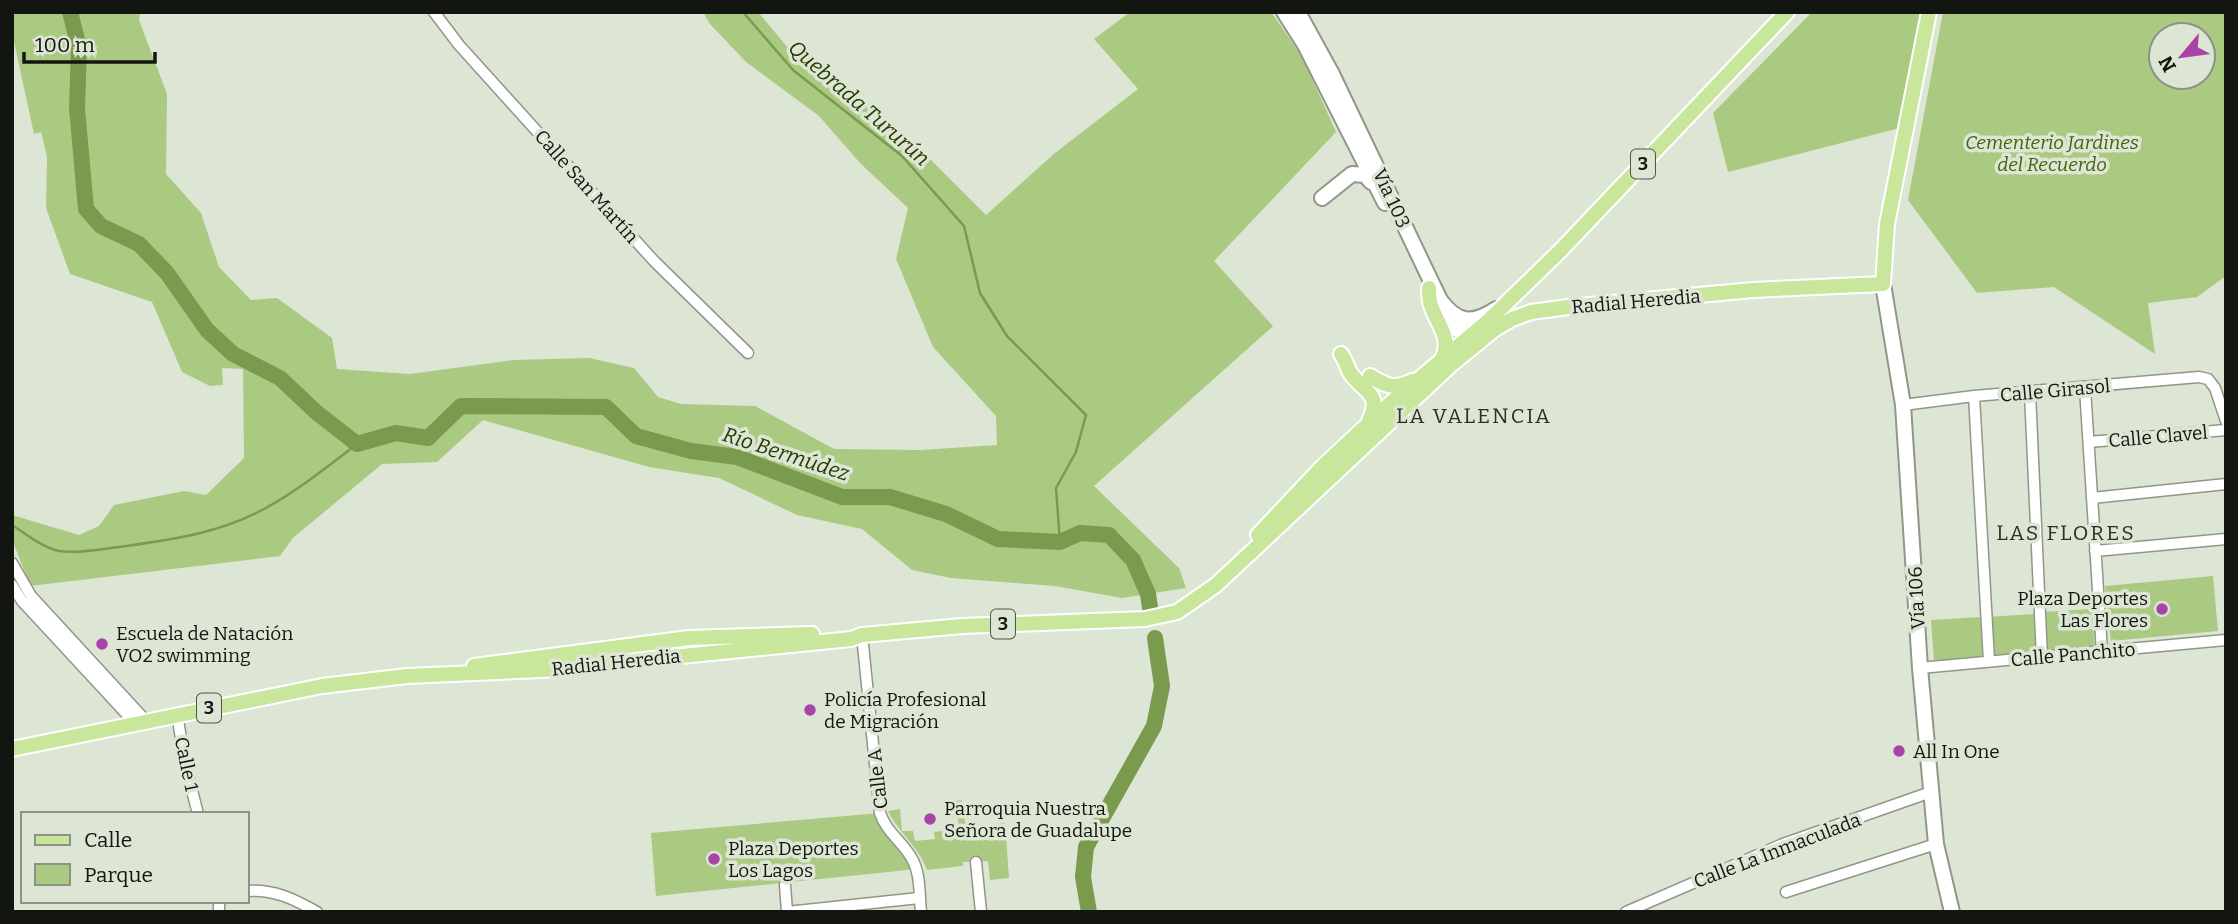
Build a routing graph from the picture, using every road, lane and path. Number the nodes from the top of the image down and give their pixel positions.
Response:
1 (434, 12) edge
2 (1284, 12) edge
3 (1292, 12) edge
4 (1298, 12) edge
5 (1787, 12) edge
6 (1924, 12) edge
7 (1929, 12) edge
8 (1906, 123) junction
9 (1359, 130) junction
10 (1360, 151) junction
11 (1378, 167) junction
12 (1322, 198) dead end
13 (1404, 240) junction
14 (1560, 251) junction
15 (1883, 284) junction
16 (1429, 288) junction
17 (1519, 291) junction
18 (1531, 313) junction
19 (1495, 328) junction
20 (1472, 335) junction
21 (748, 353) dead end
22 (1341, 354) dead end
23 (1441, 361) junction
24 (1428, 372) junction
25 (1370, 376) dead end
26 (2085, 388) junction
27 (2030, 393) junction
28 (1974, 396) junction
29 (1393, 401) junction
30 (1903, 405) junction
31 (2226, 421) edge
32 (1366, 428) junction
33 (2226, 430) edge
34 (2090, 442) junction
35 (2226, 484) edge
36 (2092, 498) junction
37 (2226, 539) edge
38 (1263, 542) junction
39 (2095, 551) junction
40 (12, 563) edge
41 (12, 585) edge
42 (1216, 585) junction
43 (862, 635) junction
44 (689, 638) junction
45 (840, 639) junction
46 (2226, 640) edge
47 (2102, 652) junction
48 (2042, 658) junction
49 (1989, 661) junction
50 (1920, 668) junction
51 (543, 670) junction
52 (407, 676) junction
53 (177, 714) junction
54 (140, 722) junction
55 (12, 749) edge
56 (1931, 793) junction
57 (197, 812) edge
58 (1936, 844) junction
59 (976, 862) dead end
60 (785, 885) dead end
61 (248, 891) edge
62 (1786, 892) dead end
63 (919, 898) junction
64 (863, 908) edge
65 (317, 912) edge
66 (787, 912) edge
67 (921, 912) edge
68 (981, 912) edge
69 (1626, 912) edge
70 (1952, 912) edge

1 - 21 street, Calle San Martín
2 - 10 main road, Vía 103
3 - 9 main road
4 - 9 main road, Vía 103
5 - 14 main road, Radial Heredia / 3
6 - 8 main road
7 - 8 main road
8 - 15 main road
9 - 10 main road
9 - 11 main road, Vía 103
10 - 11 main road
10 - 13 main road, Vía 103
11 - 17 main road, Vía 103
12 - 13 main road
13 - 16 main road, Vía 103
14 - 17 main road, Radial Heredia / 3
14 - 18 main road
15 - 18 main road, Radial Heredia / 3
15 - 30 main road, Vía 106
16 - 20 main road, Vía 103
16 - 23 main road
17 - 20 main road, Radial Heredia / 3
18 - 19 main road, Radial Heredia / 3
19 - 20 main road
19 - 38 main road, Radial Heredia / 3
20 - 23 main road, Radial Heredia / 3
22 - 32 main road
23 - 24 main road, Radial Heredia / 3
24 - 25 main road
24 - 29 main road, Radial Heredia / 3
26 - 27 street, Calle Girasol
26 - 31 street, Calle Girasol
26 - 34 street
27 - 28 street, Calle Girasol
27 - 48 street
28 - 30 street, Calle Girasol
28 - 49 street
29 - 32 main road, Radial Heredia / 3
29 - 38 main road
30 - 50 main road, Vía 106
32 - 42 main road, Radial Heredia / 3
33 - 34 street, Calle Clavel
34 - 36 street
35 - 36 street
36 - 39 street
37 - 39 street
38 - 42 main road, Radial Heredia / 3
39 - 47 street
40 - 54 street
41 - 54 street
42 - 43 main road, Radial Heredia / 3
43 - 44 main road
43 - 45 main road, Radial Heredia / 3
43 - 63 street, Calle A
44 - 45 main road
44 - 51 main road
44 - 52 main road
45 - 51 main road, Radial Heredia / 3
46 - 47 street, Calle Panchito
47 - 48 street, Calle Panchito
48 - 49 street, Calle Panchito
49 - 50 street, Calle Panchito
50 - 56 main road, Vía 106
51 - 52 main road, Radial Heredia / 3
52 - 53 main road, Radial Heredia / 3
53 - 54 main road, Radial Heredia / 3
53 - 57 street, Calle 1
54 - 55 main road, Radial Heredia / 3
56 - 58 main road, Vía 106
56 - 69 street, Calle La Inmaculada
58 - 62 street
58 - 70 main road, Vía 106
59 - 68 street
60 - 66 street
61 - 65 street
63 - 64 street
63 - 67 street, Calle A
64 - 66 street

